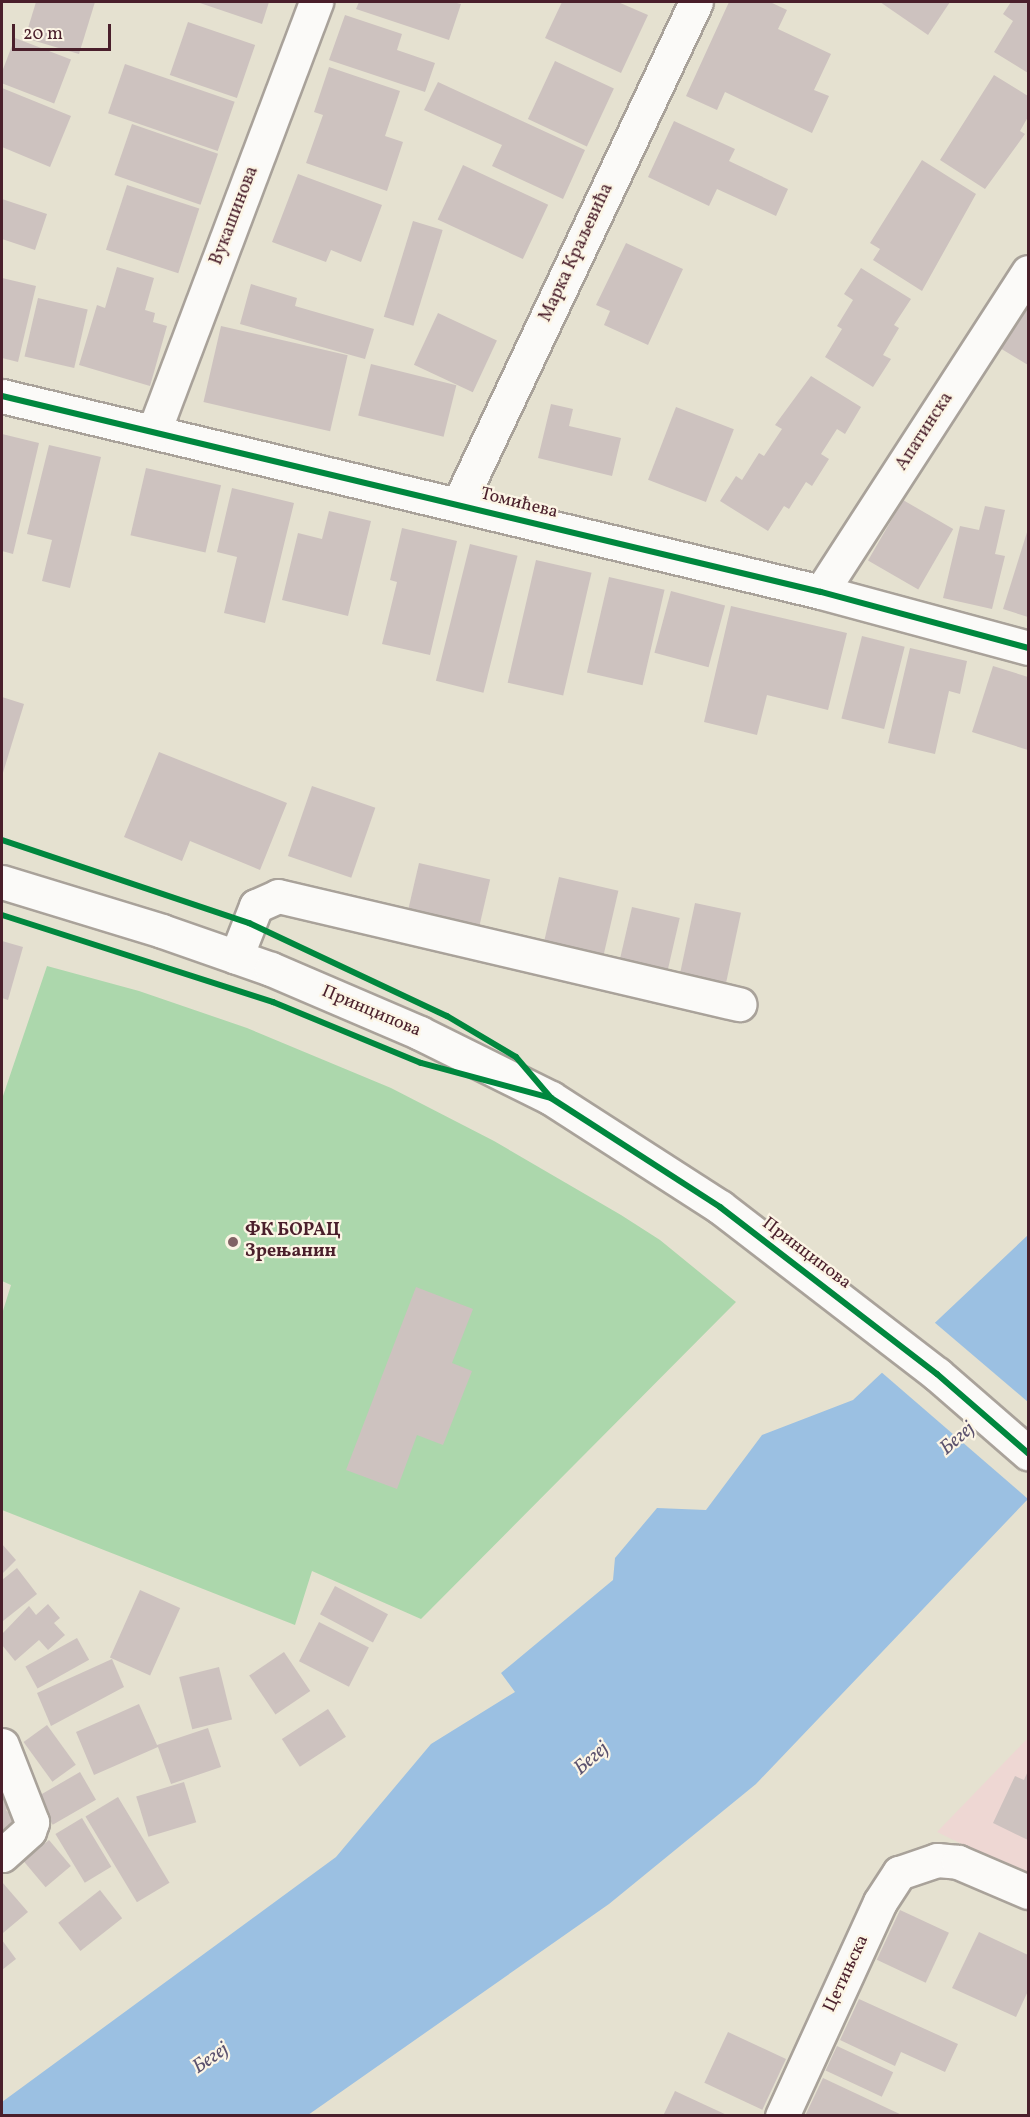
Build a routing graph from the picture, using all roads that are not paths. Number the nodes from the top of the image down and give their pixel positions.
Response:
1 (316, 2) edge
2 (696, 2) edge
3 (1029, 272) edge
4 (2, 396) edge
5 (154, 431) junction
6 (458, 505) junction
7 (821, 592) junction
8 (1029, 648) edge
9 (2, 882) edge
10 (236, 957) junction
11 (740, 1004) dead end
12 (1029, 1453) edge
13 (2, 1745) edge
14 (2, 1855) edge
15 (1029, 1892) edge
16 (782, 2115) edge

1 - 5 street, Вукашинова
2 - 6 street, Марка Краљевића
3 - 7 street, Апатинска
4 - 5 street, Томићева
5 - 6 street, Томићева
6 - 7 street, Томићева
7 - 8 street, Томићева
9 - 10 street, Принципова
10 - 11 street
10 - 12 street, Принципова
13 - 14 street
15 - 16 street, Цетињска

